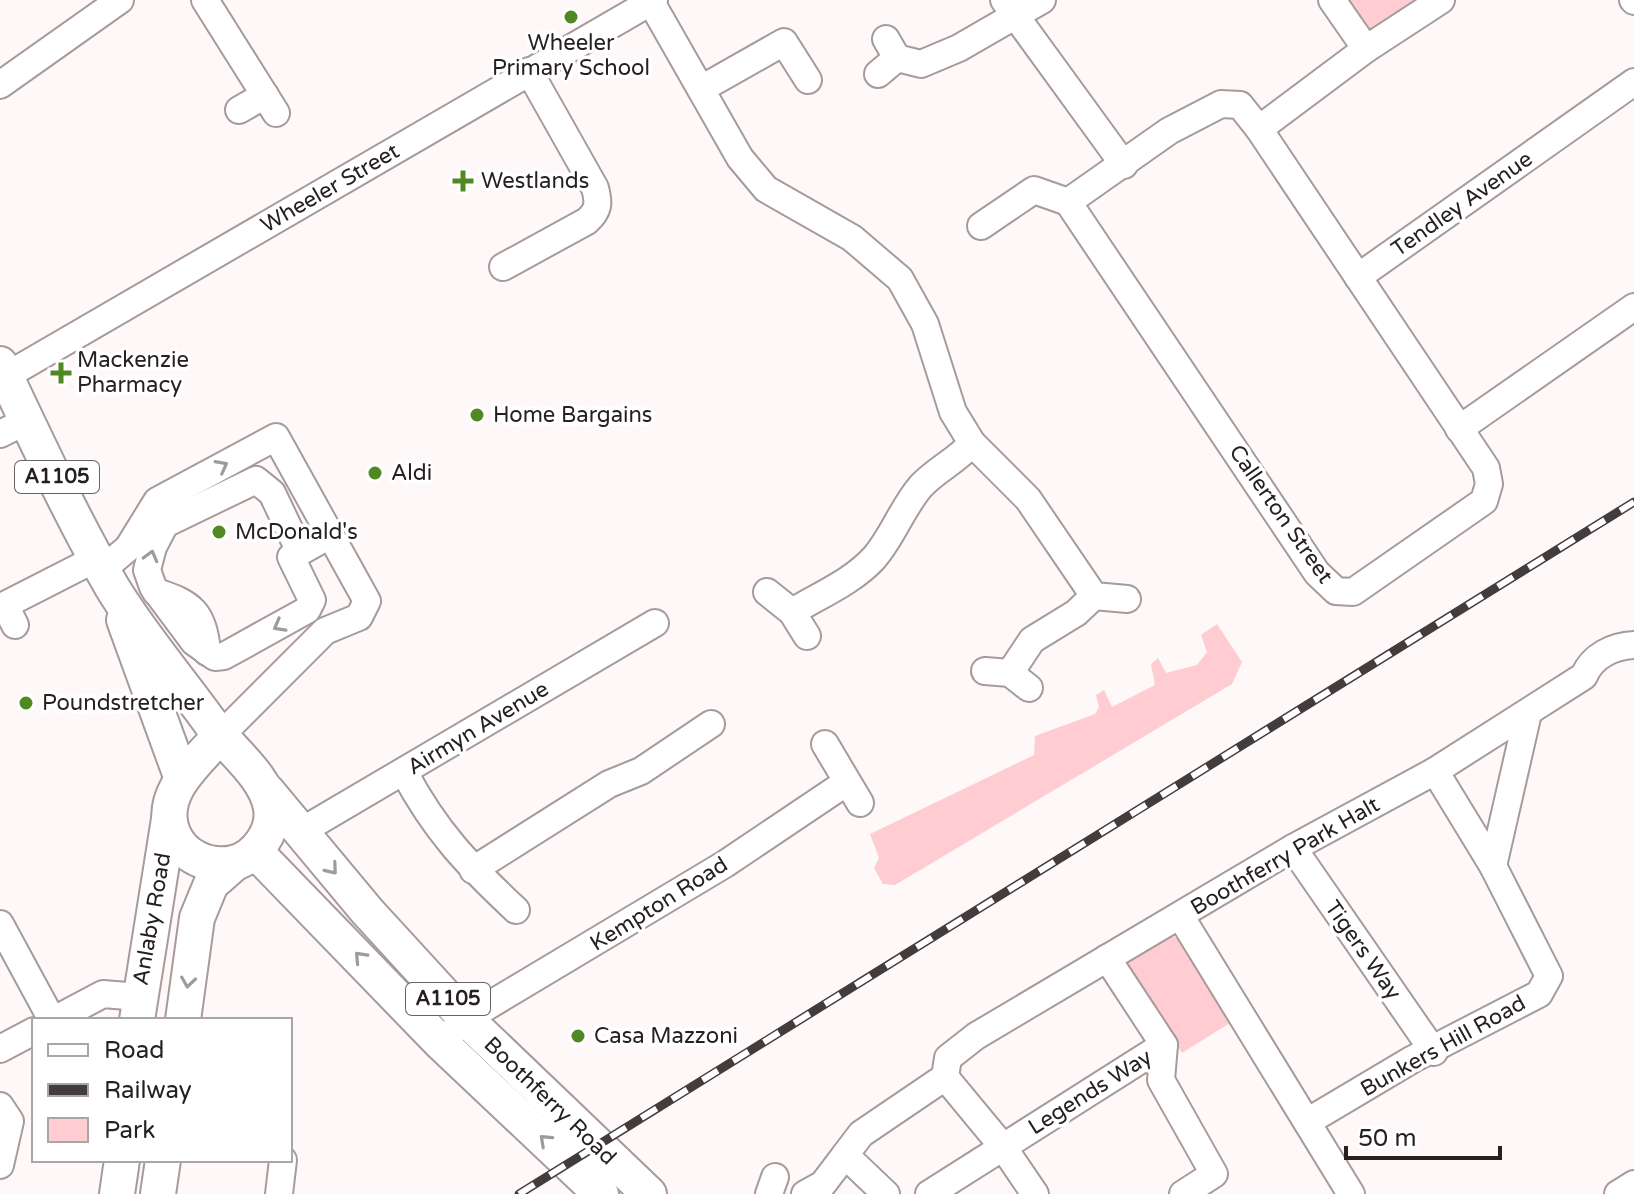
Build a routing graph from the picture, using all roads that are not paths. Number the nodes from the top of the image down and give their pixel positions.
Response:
1 (120, 0) edge
2 (205, 0) edge
3 (1042, 0) edge
4 (1332, 0) edge
5 (1441, 0) edge
6 (653, 1) edge
7 (1009, 9) edge
8 (1366, 49) junction
9 (887, 57) dead end
10 (529, 71) junction
11 (808, 80) dead end
12 (1634, 82) edge
13 (0, 85) edge
14 (701, 89) junction
15 (239, 110) dead end
16 (1259, 129) junction
17 (1124, 165) junction
18 (1068, 202) junction
19 (981, 226) dead end
20 (503, 267) dead end
21 (1358, 277) junction
22 (1634, 307) edge
23 (3, 370) edge
24 (14, 427) edge
25 (1459, 429) junction
26 (972, 443) junction
27 (330, 535) junction
28 (295, 554) junction
29 (104, 572) junction
30 (767, 592) dead end
31 (1094, 596) junction
32 (1127, 599) dead end
33 (792, 612) junction
34 (655, 623) dead end
35 (15, 625) dead end
36 (807, 636) dead end
37 (1634, 645) edge
38 (1008, 677) dead end
39 (1528, 713) junction
40 (711, 724) dead end
41 (220, 736) junction
42 (825, 744) dead end
43 (1435, 771) junction
44 (404, 772) junction
45 (182, 779) junction
46 (257, 780) junction
47 (169, 819) junction
48 (300, 832) junction
49 (1293, 848) junction
50 (245, 857) junction
51 (1493, 866) junction
52 (473, 870) junction
53 (516, 910) dead end
54 (155, 914) junction
55 (1181, 917) junction
56 (197, 918) junction
57 (0, 924) edge
58 (1107, 958) junction
59 (138, 1009) edge
60 (52, 1018) edge
61 (57, 1018) edge
62 (183, 1018) edge
63 (466, 1019) junction
64 (32, 1032) edge
65 (441, 1043) junction
66 (1164, 1045) junction
67 (0, 1049) edge
68 (1434, 1052) junction
69 (945, 1077) junction
70 (0, 1106) edge
71 (1307, 1122) junction
72 (1003, 1147) junction
73 (845, 1155) junction
74 (122, 1162) edge
75 (163, 1162) edge
76 (283, 1162) edge
77 (0, 1165) edge
78 (1634, 1184) edge
79 (117, 1194) edge
80 (158, 1194) edge
81 (279, 1194) edge
82 (601, 1194) edge
83 (649, 1194) edge
84 (805, 1194) edge
85 (886, 1194) edge
86 (929, 1194) edge
87 (1035, 1194) edge
88 (1183, 1194) edge
89 (1351, 1194) edge
90 (1618, 1194) edge

1 - 13 street
2 - 15 street
3 - 7 street
4 - 8 street
5 - 8 street
6 - 10 street, Wheeler Street
6 - 14 street
7 - 9 street
7 - 17 street
8 - 16 street
10 - 20 street
10 - 23 street, Wheeler Street
11 - 14 street
12 - 21 street, Tendley Avenue
14 - 26 street
16 - 17 street, Callerton Street
16 - 21 street, Callerton Street
17 - 18 street
18 - 19 street
18 - 25 street, Callerton Street
21 - 25 street, Callerton Street
22 - 25 street
23 - 24 main road, A1105
24 - 29 main road, A1105
26 - 31 street
26 - 33 street
27 - 28 street
29 -> 27 street
27 - 41 street
28 -> 28 street
29 - 35 street
29 - 41 main road, A1105
29 - 45 main road, A1105
30 - 33 street
31 - 32 street
31 - 38 street
33 - 36 street
34 - 44 street, Airmyn Avenue
37 - 39 street, Boothferry Park Halt
39 - 43 street, Boothferry Park Halt
39 - 51 street
40 - 52 street
41 - 45 main road
41 - 46 main road, A1105
42 - 63 street, Kempton Road
43 - 49 street, Boothferry Park Halt
43 - 51 street, Bunkers Hill Road
44 - 48 street, Airmyn Avenue
44 - 52 street
45 - 46 main road
45 - 47 main road
46 - 48 main road, Boothferry Road / A1105
46 - 50 main road
47 - 50 main road
47 - 54 main road, Anlaby Road
48 -> 63 main road, Boothferry Road / A1105
49 - 55 street, Boothferry Park Halt
49 - 68 street, Tigers Way
50 - 56 main road, Anlaby Road
65 -> 50 main road, Boothferry Road / A1105
51 - 68 street, Bunkers Hill Road
52 - 53 street
54 - 56 street
54 - 59 main road, Anlaby Road
55 - 58 street, Boothferry Park Halt
55 - 71 street
56 -> 62 main road, Anlaby Road
57 - 60 street
58 - 66 street, Legends Way
58 - 69 street, Boothferry Park Halt
59 - 61 street
63 - 65 street, Kempton Road
63 - 83 main road, Boothferry Road / A1105
64 - 67 street
82 -> 65 main road, Boothferry Road / A1105
66 - 72 street, Legends Way
66 - 88 street
68 - 71 street, Bunkers Hill Road
69 - 72 street
69 - 73 street, Boothferry Park Halt
70 - 77 street
71 - 89 street
72 - 86 street, Legends Way
72 - 87 street
73 - 84 street, Boothferry Park Halt
73 - 85 street
74 - 79 main road
75 - 80 main road
76 - 81 street
78 - 90 street

